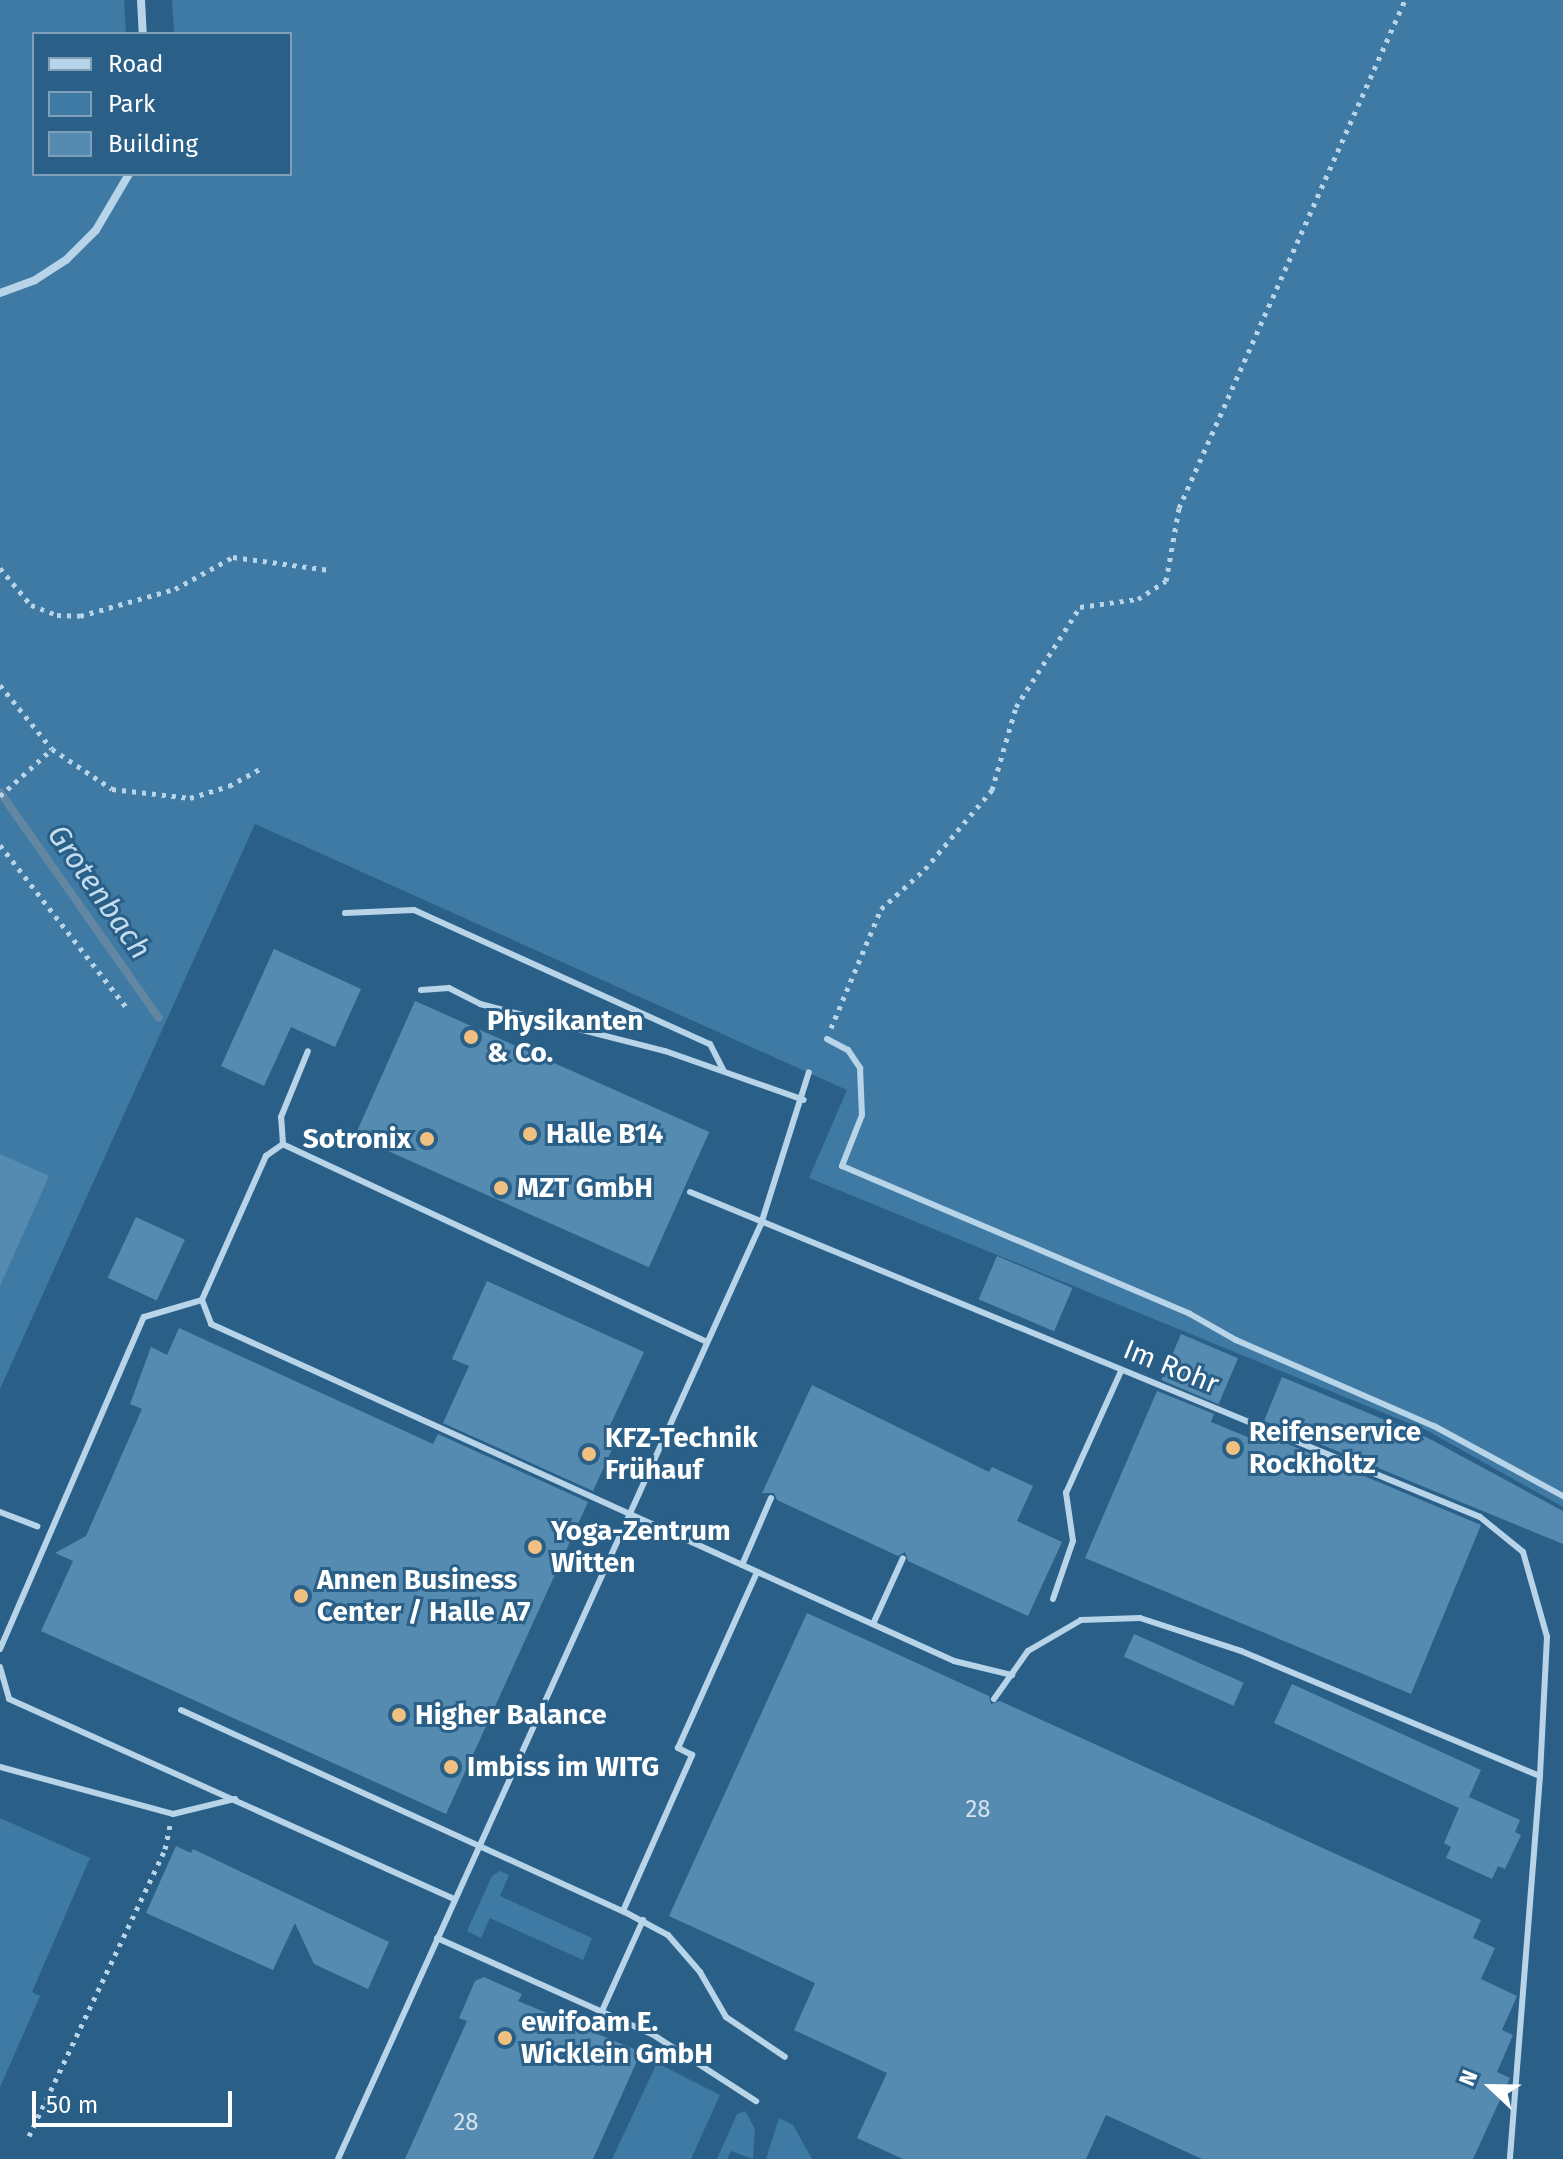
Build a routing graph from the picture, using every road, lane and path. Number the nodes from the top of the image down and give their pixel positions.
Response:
1 (141, 0) edge
2 (1405, 0) edge
3 (143, 32) edge
4 (128, 176) edge
5 (0, 293) edge
6 (0, 568) edge
7 (329, 570) dead end
8 (0, 685) edge
9 (52, 749) junction
10 (261, 768) dead end
11 (0, 796) edge
12 (0, 845) edge
13 (345, 913) dead end
14 (421, 990) dead end
15 (127, 1008) dead end
16 (827, 1039) joint
17 (308, 1051) dead end
18 (724, 1071) junction
19 (809, 1072) dead end
20 (804, 1100) junction
21 (283, 1144) junction
22 (690, 1192) dead end
23 (761, 1224) junction
24 (202, 1300) junction
25 (707, 1342) junction
26 (1121, 1371) junction
27 (1563, 1496) edge
28 (771, 1498) dead end
29 (0, 1512) edge
30 (629, 1514) junction
31 (37, 1526) dead end
32 (903, 1558) dead end
33 (742, 1565) junction
34 (757, 1572) junction
35 (1053, 1599) dead end
36 (873, 1624) junction
37 (0, 1649) edge
38 (0, 1667) edge
39 (1012, 1675) junction
40 (994, 1699) dead end
41 (181, 1710) dead end
42 (0, 1767) edge
43 (1540, 1776) junction
44 (235, 1799) junction
45 (173, 1814) junction
46 (476, 1847) junction
47 (454, 1899) junction
48 (623, 1911) junction
49 (643, 1920) junction
50 (437, 1938) junction
51 (602, 2011) junction
52 (785, 2057) dead end
53 (756, 2101) dead end
54 (29, 2136) dead end
55 (338, 2159) edge
56 (1510, 2159) edge

1 - 3 street
2 - 16 path
4 - 5 street
6 - 7 path
8 - 9 path
9 - 10 path
9 - 11 path
12 - 15 path
13 - 18 lane
14 - 18 lane
16 - 27 lane, Im Rohr
17 - 21 lane
18 - 20 lane
19 - 20 lane
20 - 23 lane
21 - 24 lane
21 - 25 lane
22 - 23 lane, Im Rohr
23 - 25 lane
23 - 26 lane, Im Rohr
24 - 30 lane
24 - 37 lane
25 - 30 lane
26 - 35 lane
26 - 43 lane, Im Rohr
28 - 33 lane
29 - 31 lane
30 - 33 lane
30 - 46 lane
32 - 36 lane
33 - 34 lane
34 - 36 lane
34 - 48 lane
36 - 39 lane
38 - 44 lane
39 - 40 lane
39 - 43 lane
41 - 46 lane
42 - 45 lane
43 - 56 lane, Im Rohr
44 - 45 lane
44 - 47 lane
45 - 54 path
46 - 47 lane
46 - 48 lane
47 - 50 lane
48 - 49 lane
49 - 51 lane
49 - 52 lane
50 - 51 lane
50 - 55 lane
51 - 53 lane

